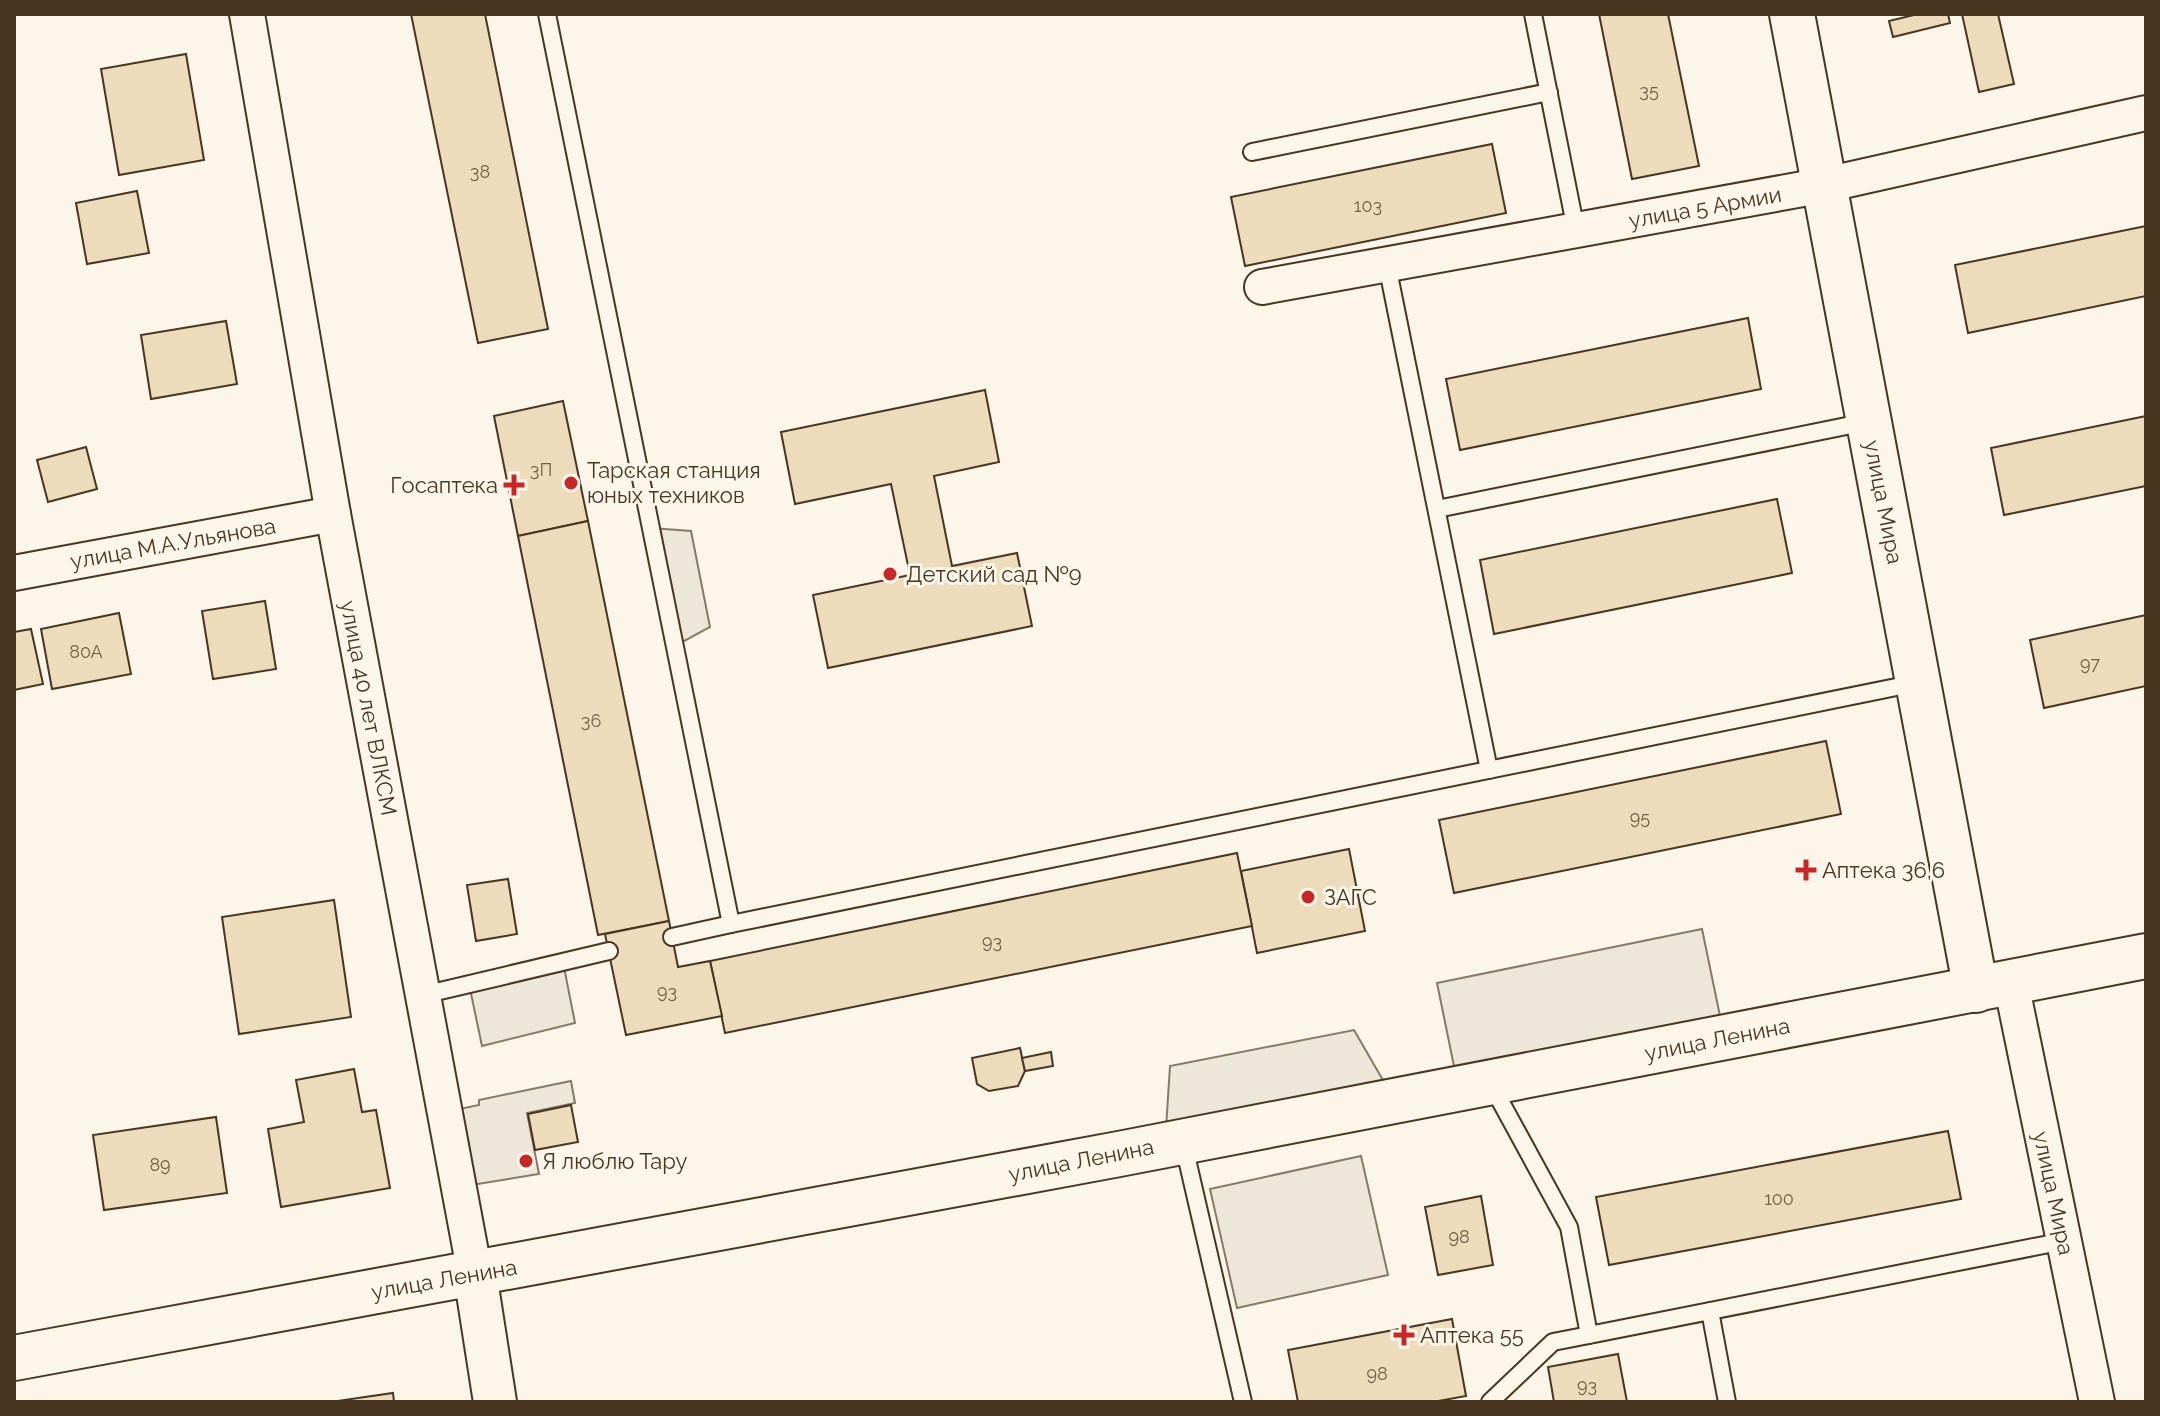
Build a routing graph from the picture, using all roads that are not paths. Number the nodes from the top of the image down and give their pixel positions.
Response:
1 (247, 14) edge
2 (547, 14) edge
3 (1533, 14) edge
4 (1792, 14) edge
5 (1549, 92) junction
6 (2146, 113) edge
7 (1252, 152) dead end
8 (1825, 185) junction
9 (1576, 230) junction
10 (1387, 265) junction
11 (1262, 287) dead end
12 (1869, 421) junction
13 (1437, 509) junction
14 (333, 514) junction
15 (14, 573) edge
16 (1918, 683) junction
17 (1489, 770) junction
18 (731, 924) junction
19 (672, 937) dead end
20 (609, 951) dead end
21 (2146, 956) edge
22 (1993, 987) junction
23 (423, 995) junction
24 (1490, 1082) junction
25 (1183, 1141) junction
26 (2064, 1241) junction
27 (475, 1274) junction
28 (1710, 1311) junction
29 (1589, 1335) junction
30 (14, 1358) edge
31 (495, 1402) edge
32 (1243, 1402) edge
33 (1490, 1402) edge
34 (1727, 1402) edge
35 (2097, 1402) edge

1 - 14 street, улица 40 лет ВЛКСМ
2 - 18 lane
3 - 5 lane
4 - 8 main road, улица Мира
5 - 7 lane
5 - 9 lane
6 - 8 street, улица 5 Армии
8 - 9 street, улица 5 Армии
8 - 12 main road, улица Мира
9 - 10 street, улица 5 Армии
10 - 11 street, улица 5 Армии
10 - 13 lane
12 - 13 lane
12 - 16 main road, улица Мира
13 - 17 lane
14 - 15 street, улица М.А.Ульянова
14 - 23 street, улица 40 лет ВЛКСМ
16 - 17 lane
16 - 22 main road, улица Мира
17 - 18 lane
18 - 19 lane
20 - 23 lane
21 - 22 main road, улица Ленина
22 - 24 main road, улица Ленина
22 - 26 street, улица Мира
23 - 27 street, улица 40 лет ВЛКСМ
24 - 25 main road, улица Ленина
24 - 29 lane
25 - 27 main road, улица Ленина
25 - 32 lane
26 - 28 lane
26 - 35 street, улица Мира
27 - 30 main road, улица Ленина
27 - 31 street, улица 40 лет ВЛКСМ
28 - 29 lane
28 - 34 lane
29 - 33 lane

